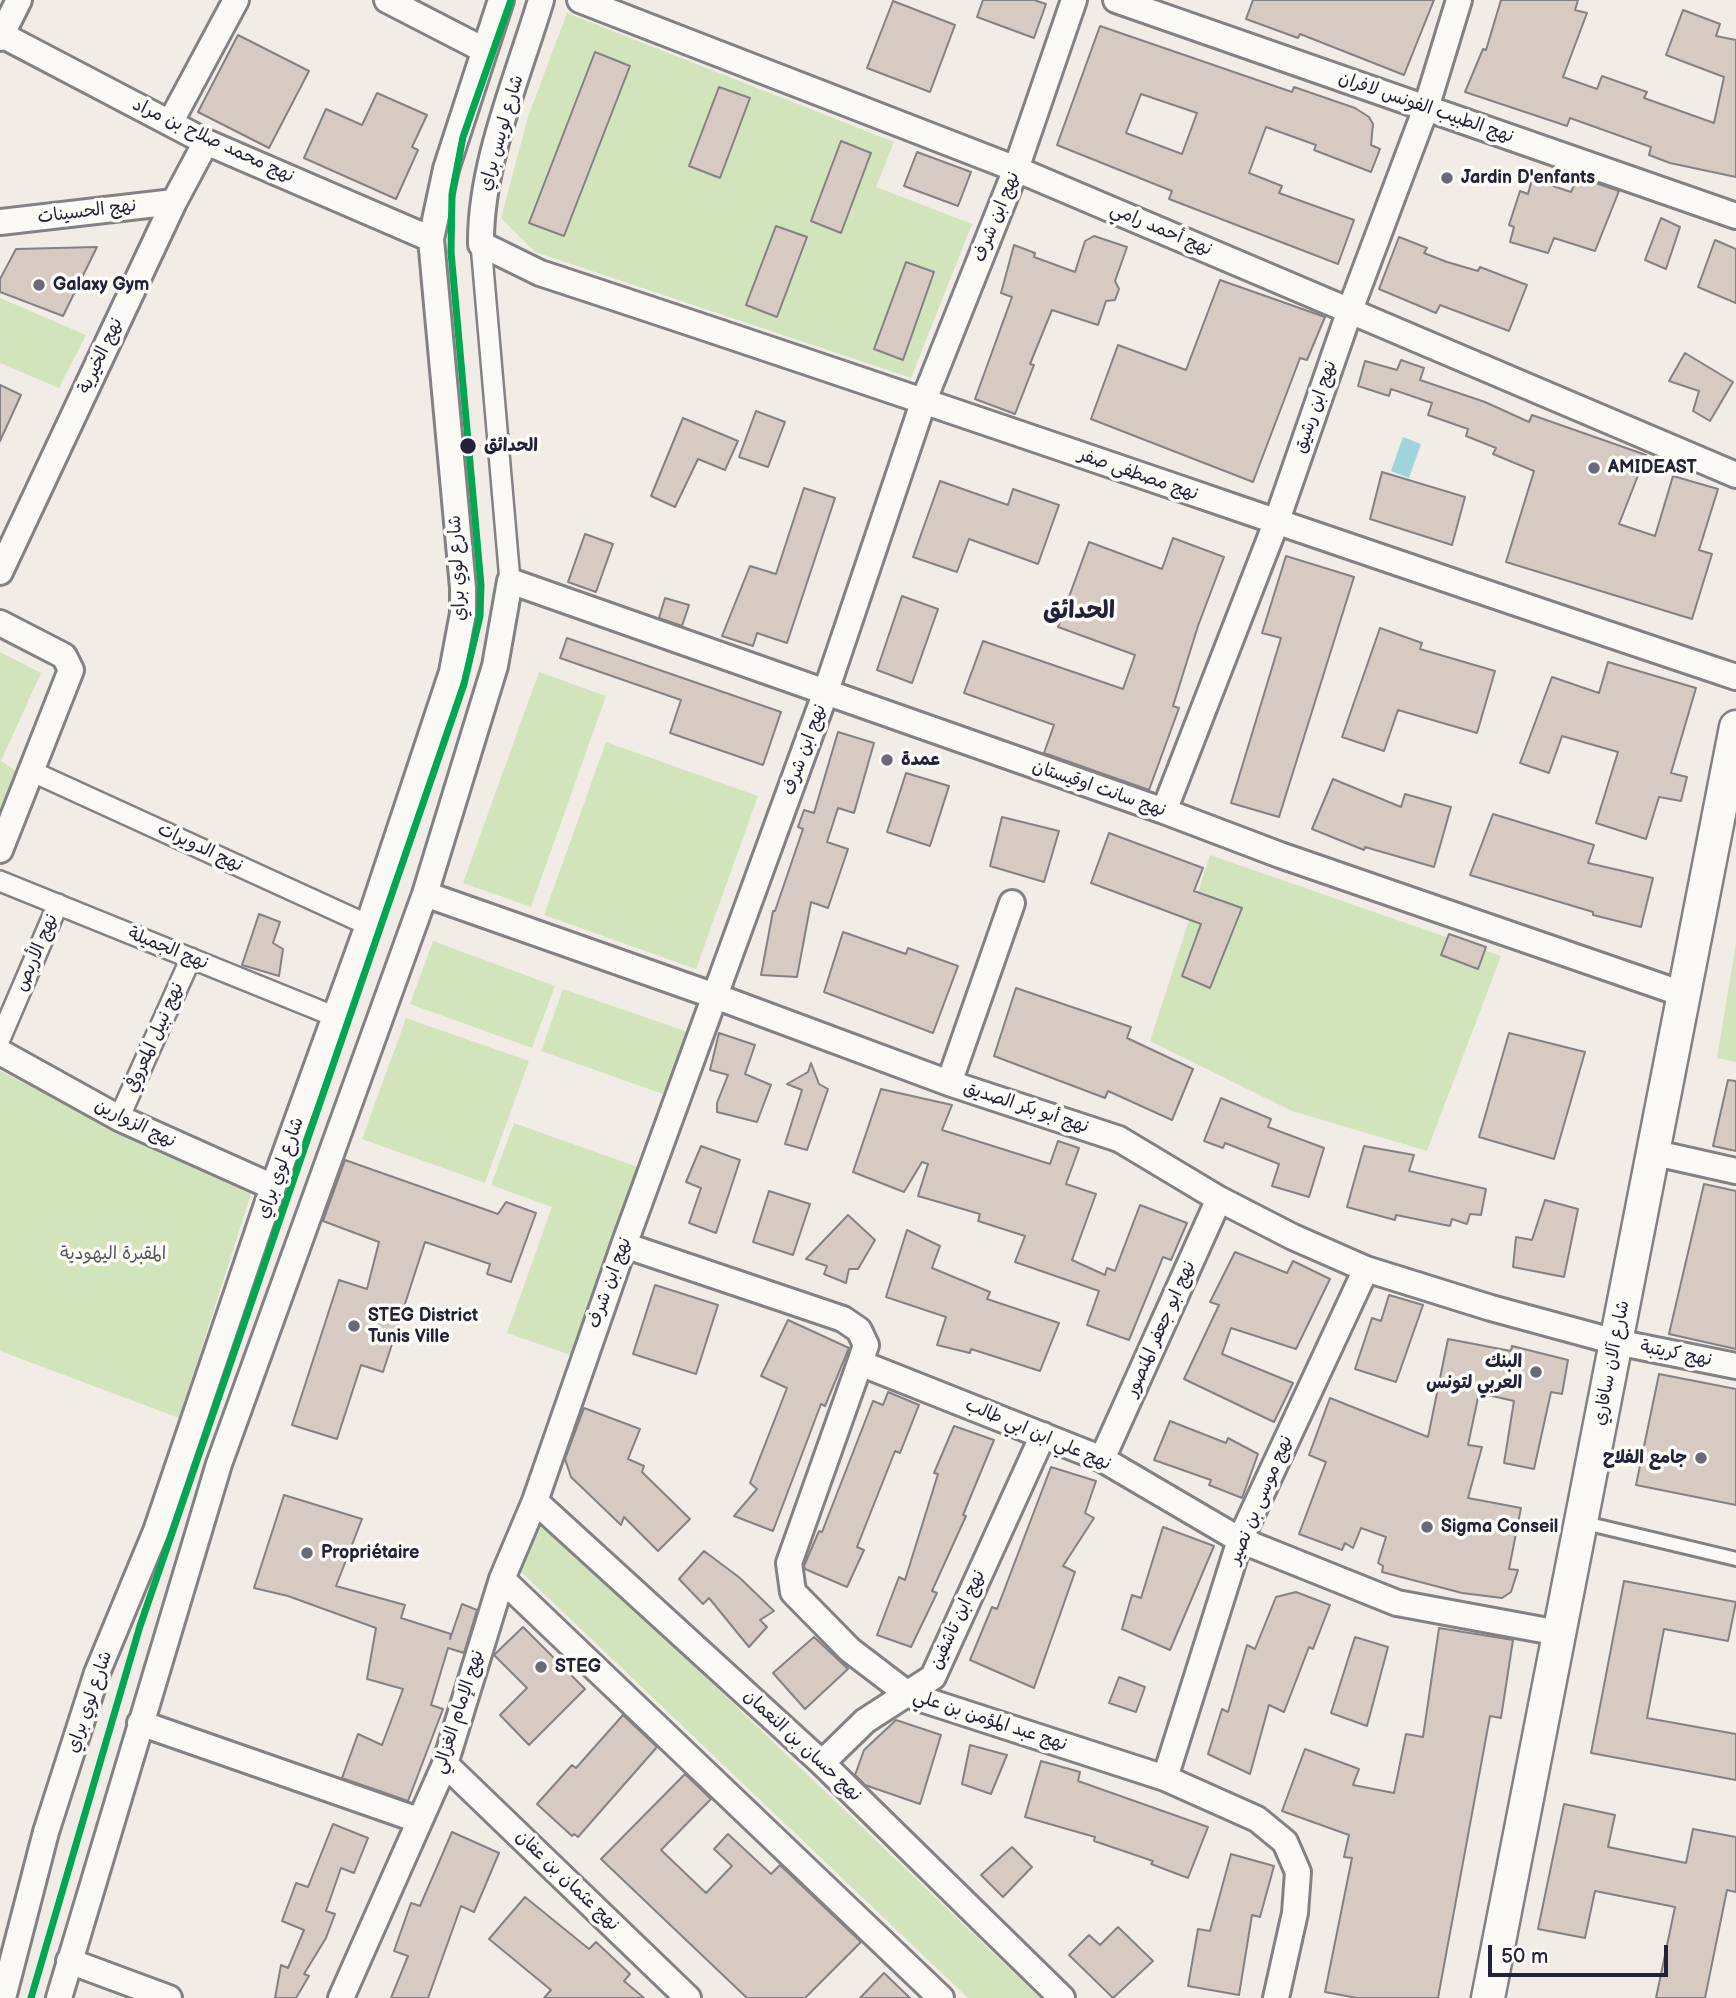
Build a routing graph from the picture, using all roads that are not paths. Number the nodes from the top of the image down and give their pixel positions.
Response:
1 (19, 0) edge
2 (236, 0) edge
3 (387, 0) edge
4 (500, 0) edge
5 (541, 0) edge
6 (580, 0) edge
7 (1074, 0) edge
8 (1116, 0) edge
9 (1459, 0) edge
10 (0, 35) edge
11 (484, 50) junction
12 (1426, 108) junction
13 (170, 123) junction
14 (206, 142) junction
15 (1016, 169) junction
16 (174, 202) junction
17 (1736, 216) edge
18 (0, 222) edge
19 (431, 239) junction
20 (481, 244) junction
21 (1350, 310) junction
22 (924, 400) junction
23 (1736, 475) edge
24 (1276, 523) junction
25 (0, 572) edge
26 (513, 582) junction
27 (0, 623) edge
28 (1736, 677) edge
29 (825, 694) junction
30 (1736, 727) edge
31 (31, 771) junction
32 (1164, 811) junction
33 (0, 850) edge
34 (0, 881) edge
35 (425, 894) junction
36 (1012, 903) dead end
37 (58, 904) junction
38 (369, 925) junction
39 (191, 958) junction
40 (1683, 994) junction
41 (715, 996) junction
42 (336, 1017) junction
43 (0, 1040) edge
44 (0, 1052) edge
45 (949, 1083) junction
46 (119, 1118) junction
47 (1651, 1152) junction
48 (1736, 1171) edge
49 (273, 1187) junction
50 (1219, 1199) junction
51 (624, 1245) junction
52 (1366, 1269) junction
53 (1616, 1342) junction
54 (860, 1363) junction
55 (1736, 1366) edge
56 (1043, 1435) junction
57 (1102, 1459) junction
58 (535, 1500) junction
59 (1580, 1522) junction
60 (1240, 1541) junction
61 (1736, 1559) edge
62 (502, 1579) junction
63 (1559, 1633) junction
64 (909, 1695) junction
65 (140, 1723) junction
66 (822, 1763) junction
67 (445, 1764) junction
68 (1165, 1778) junction
69 (418, 1820) junction
70 (69, 1961) junction
71 (3, 1998) edge
72 (59, 1998) edge
73 (169, 1998) edge
74 (341, 1998) edge
75 (688, 1998) edge
76 (941, 1998) edge
77 (1062, 1998) edge
78 (1276, 1998) edge
79 (1488, 1998) edge

1 - 10 street
2 - 13 street
3 - 11 street
4 - 11 street
5 - 20 street, شارع لويس براي
6 - 15 street, نهج أحمد رامي
7 - 15 street, نهج ابن شرف
8 - 12 street, نهج الطبيب الفونس لافران
9 - 12 street, نهج ابن رشيق
10 - 13 street, نهج محمد صلاح بن مراد
11 - 19 street
12 - 17 street, نهج الطبيب الفونس لافران
12 - 21 street, نهج ابن رشيق
13 - 14 street, نهج محمد صلاح بن مراد
14 - 16 street, نهج الخيرية
14 - 19 street, نهج محمد صلاح بن مراد
15 - 21 street, نهج أحمد رامي
15 - 22 street, نهج ابن شرف
16 - 18 street, نهج الحسينات
16 - 25 street, نهج الخيرية
19 - 38 street, شارع لوي براي
20 - 22 street, نهج مصطفى صفر
20 - 26 street
21 - 23 street, نهج أحمد رامي
21 - 24 street, نهج ابن رشيق
22 - 24 street, نهج مصطفى صفر
22 - 29 street, نهج ابن شرف
24 - 28 street, نهج مصطفى صفر
24 - 32 street, نهج ابن رشيق
26 - 29 street, نهج سانت اوقيستان
26 - 35 street
27 - 31 street
29 - 32 street, نهج سانت اوقيستان
29 - 41 street, نهج ابن شرف
30 - 40 street, شارع آلان سافاري
31 - 33 street
31 - 38 street, نهج الدويرات
32 - 40 street, نهج سانت اوقيستان
34 - 37 street, نهج الجميلة
35 - 41 street, نهج أبو بكر الصديق
35 - 65 street
36 - 45 street
37 - 39 street, نهج الجميلة
37 - 43 street, نهج الأربص
38 - 42 street, شارع لوي براي
39 - 42 street, نهج الجميلة
39 - 46 street, نهج نبيل المعروفي
40 - 47 street, شارع آلان سافاري
41 - 45 street, نهج أبو بكر الصديق
41 - 51 street, نهج ابن شرف
42 - 49 street, شارع لوي براي
44 - 46 street, نهج الزوارين
45 - 50 street, نهج أبو بكر الصديق
46 - 49 street, نهج الزوارين
47 - 48 street
47 - 53 street, شارع آلان سافاري
49 - 71 street, شارع لوي براي
50 - 52 street, نهج أبو بكر الصديق
50 - 57 street, نهج ابو جعفر المنصور
51 - 54 street
51 - 58 street, نهج ابن شرف
52 - 53 street, نهج أبو بكر الصديق
52 - 60 street, نهج موسى بن نصير
53 - 55 street, نهج كريتبة
53 - 59 street, شارع آلان سافاري
54 - 56 street, نهج علي ابن ابي طالب
54 - 64 street, نهج عبد المؤمن بن علي
56 - 57 street, نهج علي ابن ابي طالب
56 - 64 street, نهج ابن تاشفين
57 - 60 street, نهج علي ابن ابي طالب
58 - 62 street, نهج الإمام الغزالي
58 - 66 street, نهج حسان بن النعمان
59 - 61 lane
59 - 63 street, شارع آلان سافاري
60 - 63 street, نهج علي ابن ابي طالب
60 - 68 street, نهج موسى بن نصير
62 - 67 street, نهج الإمام الغزالي
62 - 76 street
63 - 79 street, شارع آلان سافاري
64 - 66 street, نهج ابن تاشفين
64 - 68 street, نهج عبد المؤمن بن علي
65 - 69 street
65 - 70 street
66 - 77 street, نهج حسان بن النعمان
67 - 69 street, نهج الإمام الغزالي
67 - 75 street, نهج عثمان بن عفان
68 - 78 street, نهج عبد المؤمن بن علي
69 - 74 street, نهج الإمام الغزالي
70 - 72 street
70 - 73 street

